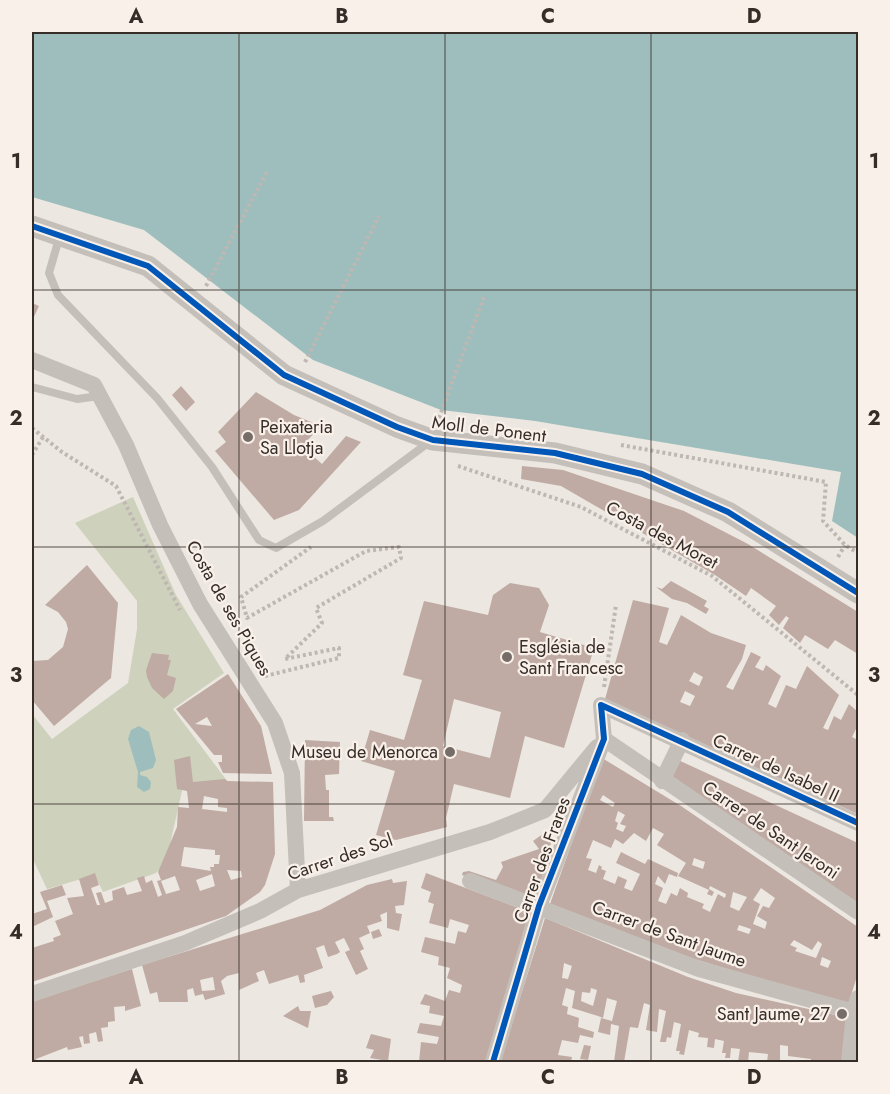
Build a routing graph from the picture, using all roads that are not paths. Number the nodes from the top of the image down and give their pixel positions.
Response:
1 (32, 226) edge
2 (60, 234) junction
3 (32, 360) edge
4 (32, 387) edge
5 (99, 396) junction
6 (433, 440) junction
7 (858, 593) edge
8 (604, 739) junction
9 (682, 740) junction
10 (662, 781) junction
11 (858, 823) edge
12 (470, 881) dead end
13 (298, 890) junction
14 (539, 906) junction
15 (858, 912) edge
16 (32, 994) edge
17 (857, 1007) edge
18 (493, 1062) edge
19 (849, 1062) edge

1 - 2 street, Moll de Ponent
2 - 6 street, Moll de Ponent
2 - 6 lane
3 - 5 street, Costa de ses Piques
4 - 5 lane
5 - 13 street, Costa de ses Piques
6 - 7 street, Moll de Ponent
8 - 9 street, Carrer de Isabel II
8 - 10 street, Carrer de Sant Jeroni
8 - 13 street, Carrer des Sol
8 - 14 street, Carrer des Frares
9 - 10 street
9 - 11 street, Carrer de Isabel II
10 - 15 street, Carrer de Sant Jeroni
12 - 14 street, Carrer de Sant Jaume
13 - 16 street, Carrer des Sol
14 - 17 street, Carrer de Sant Jaume
14 - 18 street, Carrer des Frares
17 - 19 street

